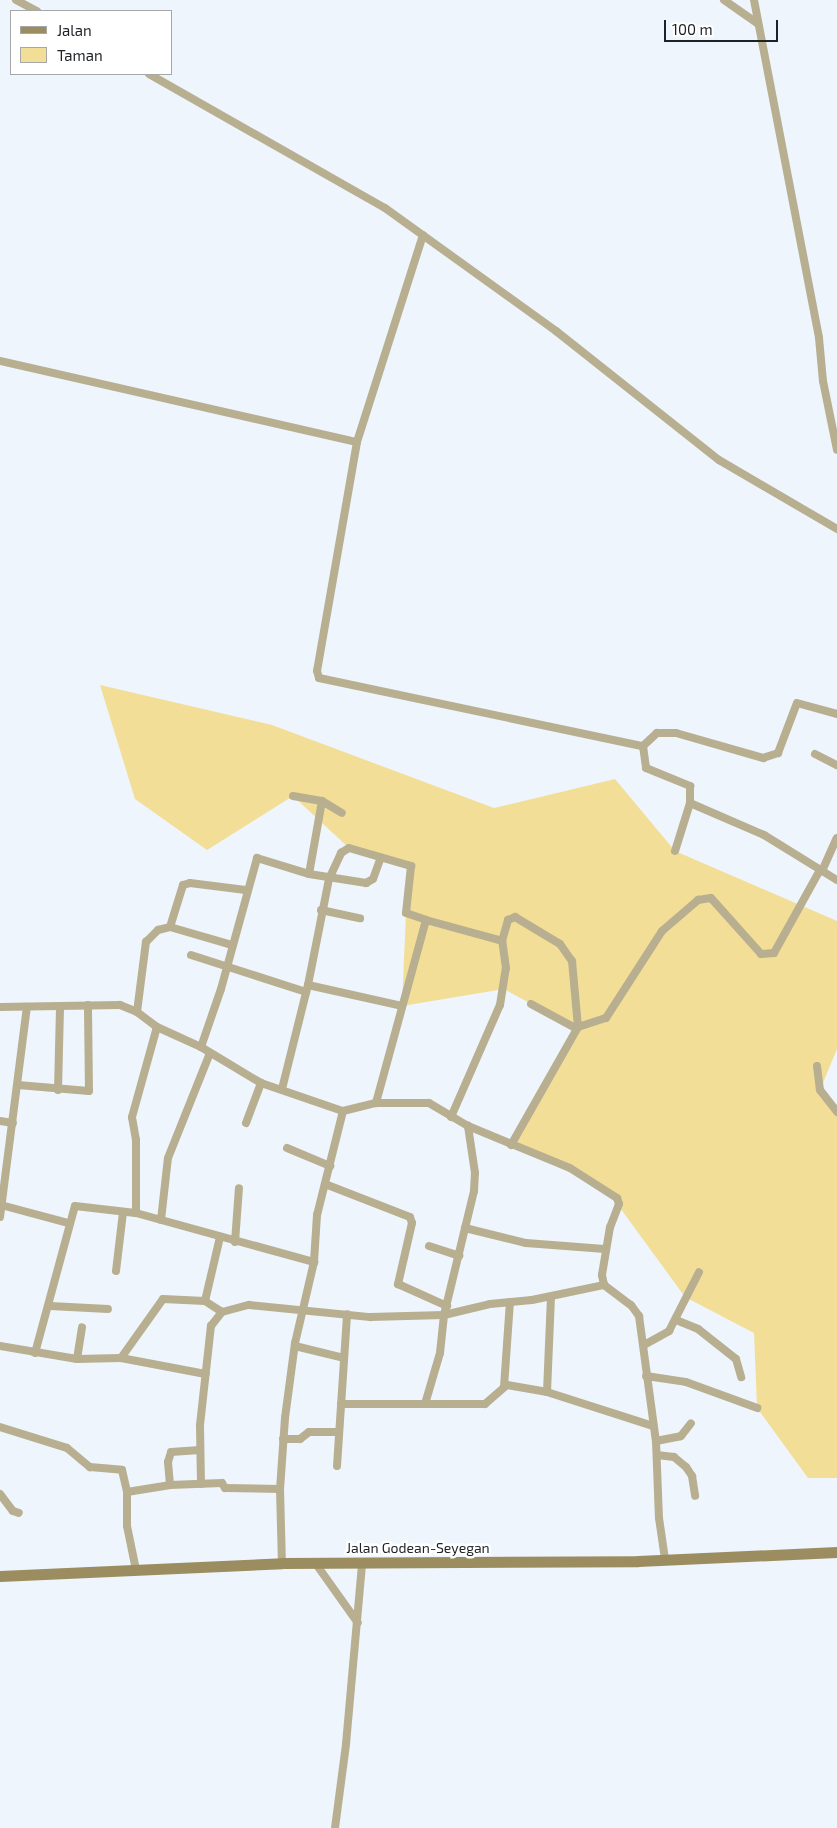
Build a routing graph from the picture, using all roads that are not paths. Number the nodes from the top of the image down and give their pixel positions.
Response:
1 (16, 0) edge
2 (724, 0) edge
3 (754, 0) edge
4 (35, 10) edge
5 (757, 23) junction
6 (151, 75) edge
7 (423, 235) junction
8 (0, 362) edge
9 (358, 442) junction
10 (837, 450) edge
11 (837, 529) edge
12 (837, 714) edge
13 (643, 746) junction
14 (815, 754) dead end
15 (837, 765) edge
16 (293, 796) dead end
17 (322, 801) junction
18 (690, 803) junction
19 (342, 813) dead end
20 (837, 838) edge
21 (675, 851) dead end
22 (380, 857) junction
23 (821, 871) junction
24 (309, 874) junction
25 (329, 879) junction
26 (837, 880) edge
27 (246, 890) junction
28 (321, 910) junction
29 (360, 918) dead end
30 (426, 920) junction
31 (170, 926) junction
32 (502, 941) junction
33 (232, 945) junction
34 (190, 955) dead end
35 (228, 965) junction
36 (307, 989) junction
37 (531, 1004) dead end
38 (88, 1005) junction
39 (402, 1006) junction
40 (27, 1007) junction
41 (60, 1007) junction
42 (0, 1008) edge
43 (137, 1012) junction
44 (157, 1027) junction
45 (578, 1028) junction
46 (201, 1046) junction
47 (210, 1052) junction
48 (817, 1066) dead end
49 (261, 1083) junction
50 (18, 1085) junction
51 (58, 1090) junction
52 (282, 1090) junction
53 (376, 1103) junction
54 (343, 1111) junction
55 (837, 1112) edge
56 (452, 1116) junction
57 (0, 1121) edge
58 (13, 1123) junction
59 (246, 1123) dead end
60 (468, 1126) junction
61 (512, 1145) junction
62 (287, 1148) dead end
63 (330, 1166) junction
64 (325, 1184) junction
65 (2, 1187) edge
66 (239, 1188) dead end
67 (1, 1205) edge
68 (123, 1212) junction
69 (136, 1213) junction
70 (0, 1217) edge
71 (160, 1220) junction
72 (68, 1223) junction
73 (465, 1228) junction
74 (220, 1237) junction
75 (235, 1242) junction
76 (429, 1246) dead end
77 (605, 1249) junction
78 (459, 1256) junction
79 (314, 1262) junction
80 (116, 1271) dead end
81 (699, 1272) dead end
82 (604, 1285) junction
83 (551, 1297) junction
84 (205, 1301) junction
85 (510, 1302) junction
86 (50, 1306) junction
87 (447, 1306) junction
88 (108, 1309) dead end
89 (302, 1311) junction
90 (222, 1312) junction
91 (347, 1314) junction
92 (444, 1315) junction
93 (676, 1320) junction
94 (82, 1326) dead end
95 (644, 1345) junction
96 (0, 1346) edge
97 (295, 1346) junction
98 (35, 1353) junction
99 (121, 1358) junction
100 (344, 1358) junction
101 (77, 1359) junction
102 (206, 1374) junction
103 (646, 1376) junction
104 (741, 1378) dead end
105 (504, 1387) junction
106 (547, 1392) junction
107 (341, 1404) junction
108 (425, 1404) junction
109 (757, 1408) dead end
110 (691, 1424) dead end
111 (653, 1426) junction
112 (0, 1427) edge
113 (339, 1432) junction
114 (283, 1440) junction
115 (656, 1441) junction
116 (200, 1450) junction
117 (657, 1455) junction
118 (337, 1466) dead end
119 (200, 1484) junction
120 (170, 1485) junction
121 (280, 1489) junction
122 (127, 1492) junction
123 (0, 1494) edge
124 (695, 1496) dead end
125 (19, 1513) dead end
126 (837, 1552) edge
127 (665, 1559) junction
128 (282, 1563) junction
129 (316, 1564) junction
130 (362, 1564) junction
131 (136, 1570) junction
132 (0, 1576) edge
133 (358, 1623) junction
134 (335, 1828) edge

1 - 4 street
2 - 5 street
3 - 5 street
5 - 10 street
6 - 7 street
7 - 9 street
7 - 11 street
8 - 9 street
9 - 13 street
12 - 13 street
13 - 18 street
14 - 15 street
16 - 17 street
17 - 19 street
17 - 24 street
18 - 21 street
18 - 23 street
20 - 23 street
22 - 25 street
22 - 25 street
22 - 30 street
23 - 26 street
23 - 45 street
24 - 25 street
24 - 27 street
25 - 28 street
27 - 31 street
27 - 33 street
28 - 29 street
28 - 36 street
30 - 32 street
30 - 39 street
31 - 33 street
31 - 43 street
32 - 45 street
32 - 56 street
33 - 35 street
34 - 35 street
35 - 36 street
35 - 46 street
36 - 39 street
36 - 52 street
37 - 45 street
38 - 41 street
38 - 43 street
38 - 51 street
39 - 53 street
40 - 41 street
40 - 42 street
40 - 50 street
41 - 51 street
43 - 44 street
44 - 46 street
44 - 69 street
45 - 61 street
46 - 47 street
47 - 49 street
47 - 71 street
48 - 55 street
49 - 52 street
49 - 59 street
50 - 51 street
50 - 58 street
52 - 54 street
53 - 54 street
53 - 56 street
54 - 63 street
56 - 60 street
57 - 58 street
58 - 65 street
60 - 61 street
60 - 73 street
61 - 77 street
62 - 63 street
63 - 64 street
64 - 79 street
64 - 87 street
65 - 67 street
66 - 75 street
67 - 70 street
67 - 72 street
68 - 69 street
68 - 72 street
68 - 80 street
69 - 71 street
71 - 74 street
72 - 86 street
73 - 77 street
73 - 78 street
74 - 75 street
74 - 84 street
75 - 79 street
76 - 78 street
77 - 82 street
78 - 87 street
79 - 89 street
81 - 93 street
82 - 83 street
82 - 95 street
83 - 85 street
83 - 106 street
84 - 90 street
84 - 99 street
85 - 92 street
85 - 105 street
86 - 88 street
86 - 98 street
87 - 92 street
89 - 90 street
89 - 91 street
89 - 97 street
90 - 102 street
91 - 92 street
91 - 100 street
92 - 108 street
93 - 95 street
93 - 104 street
94 - 101 street
95 - 103 street
96 - 98 street
97 - 100 street
97 - 114 street
98 - 101 street
99 - 101 street
99 - 102 street
100 - 107 street
102 - 116 street
103 - 109 street
103 - 111 street
105 - 106 street
105 - 108 street
106 - 111 street
107 - 108 street
107 - 113 street
110 - 115 street
111 - 115 street
112 - 122 street
113 - 114 street
113 - 118 street
114 - 121 street
115 - 117 street
116 - 119 street
116 - 120 street
117 - 124 street
117 - 127 street
119 - 120 street
119 - 121 street
120 - 122 street
121 - 128 street
122 - 131 street
123 - 125 street
126 - 127 main road, Jalan Godean-Seyegan
127 - 130 main road, Jalan Godean-Seyegan
128 - 129 main road, Jalan Godean-Seyegan
128 - 131 main road, Jalan Godean-Seyegan
129 - 130 main road, Jalan Godean-Seyegan
129 - 133 street
130 - 133 street
131 - 132 main road, Jalan Godean-Seyegan
133 - 134 street

